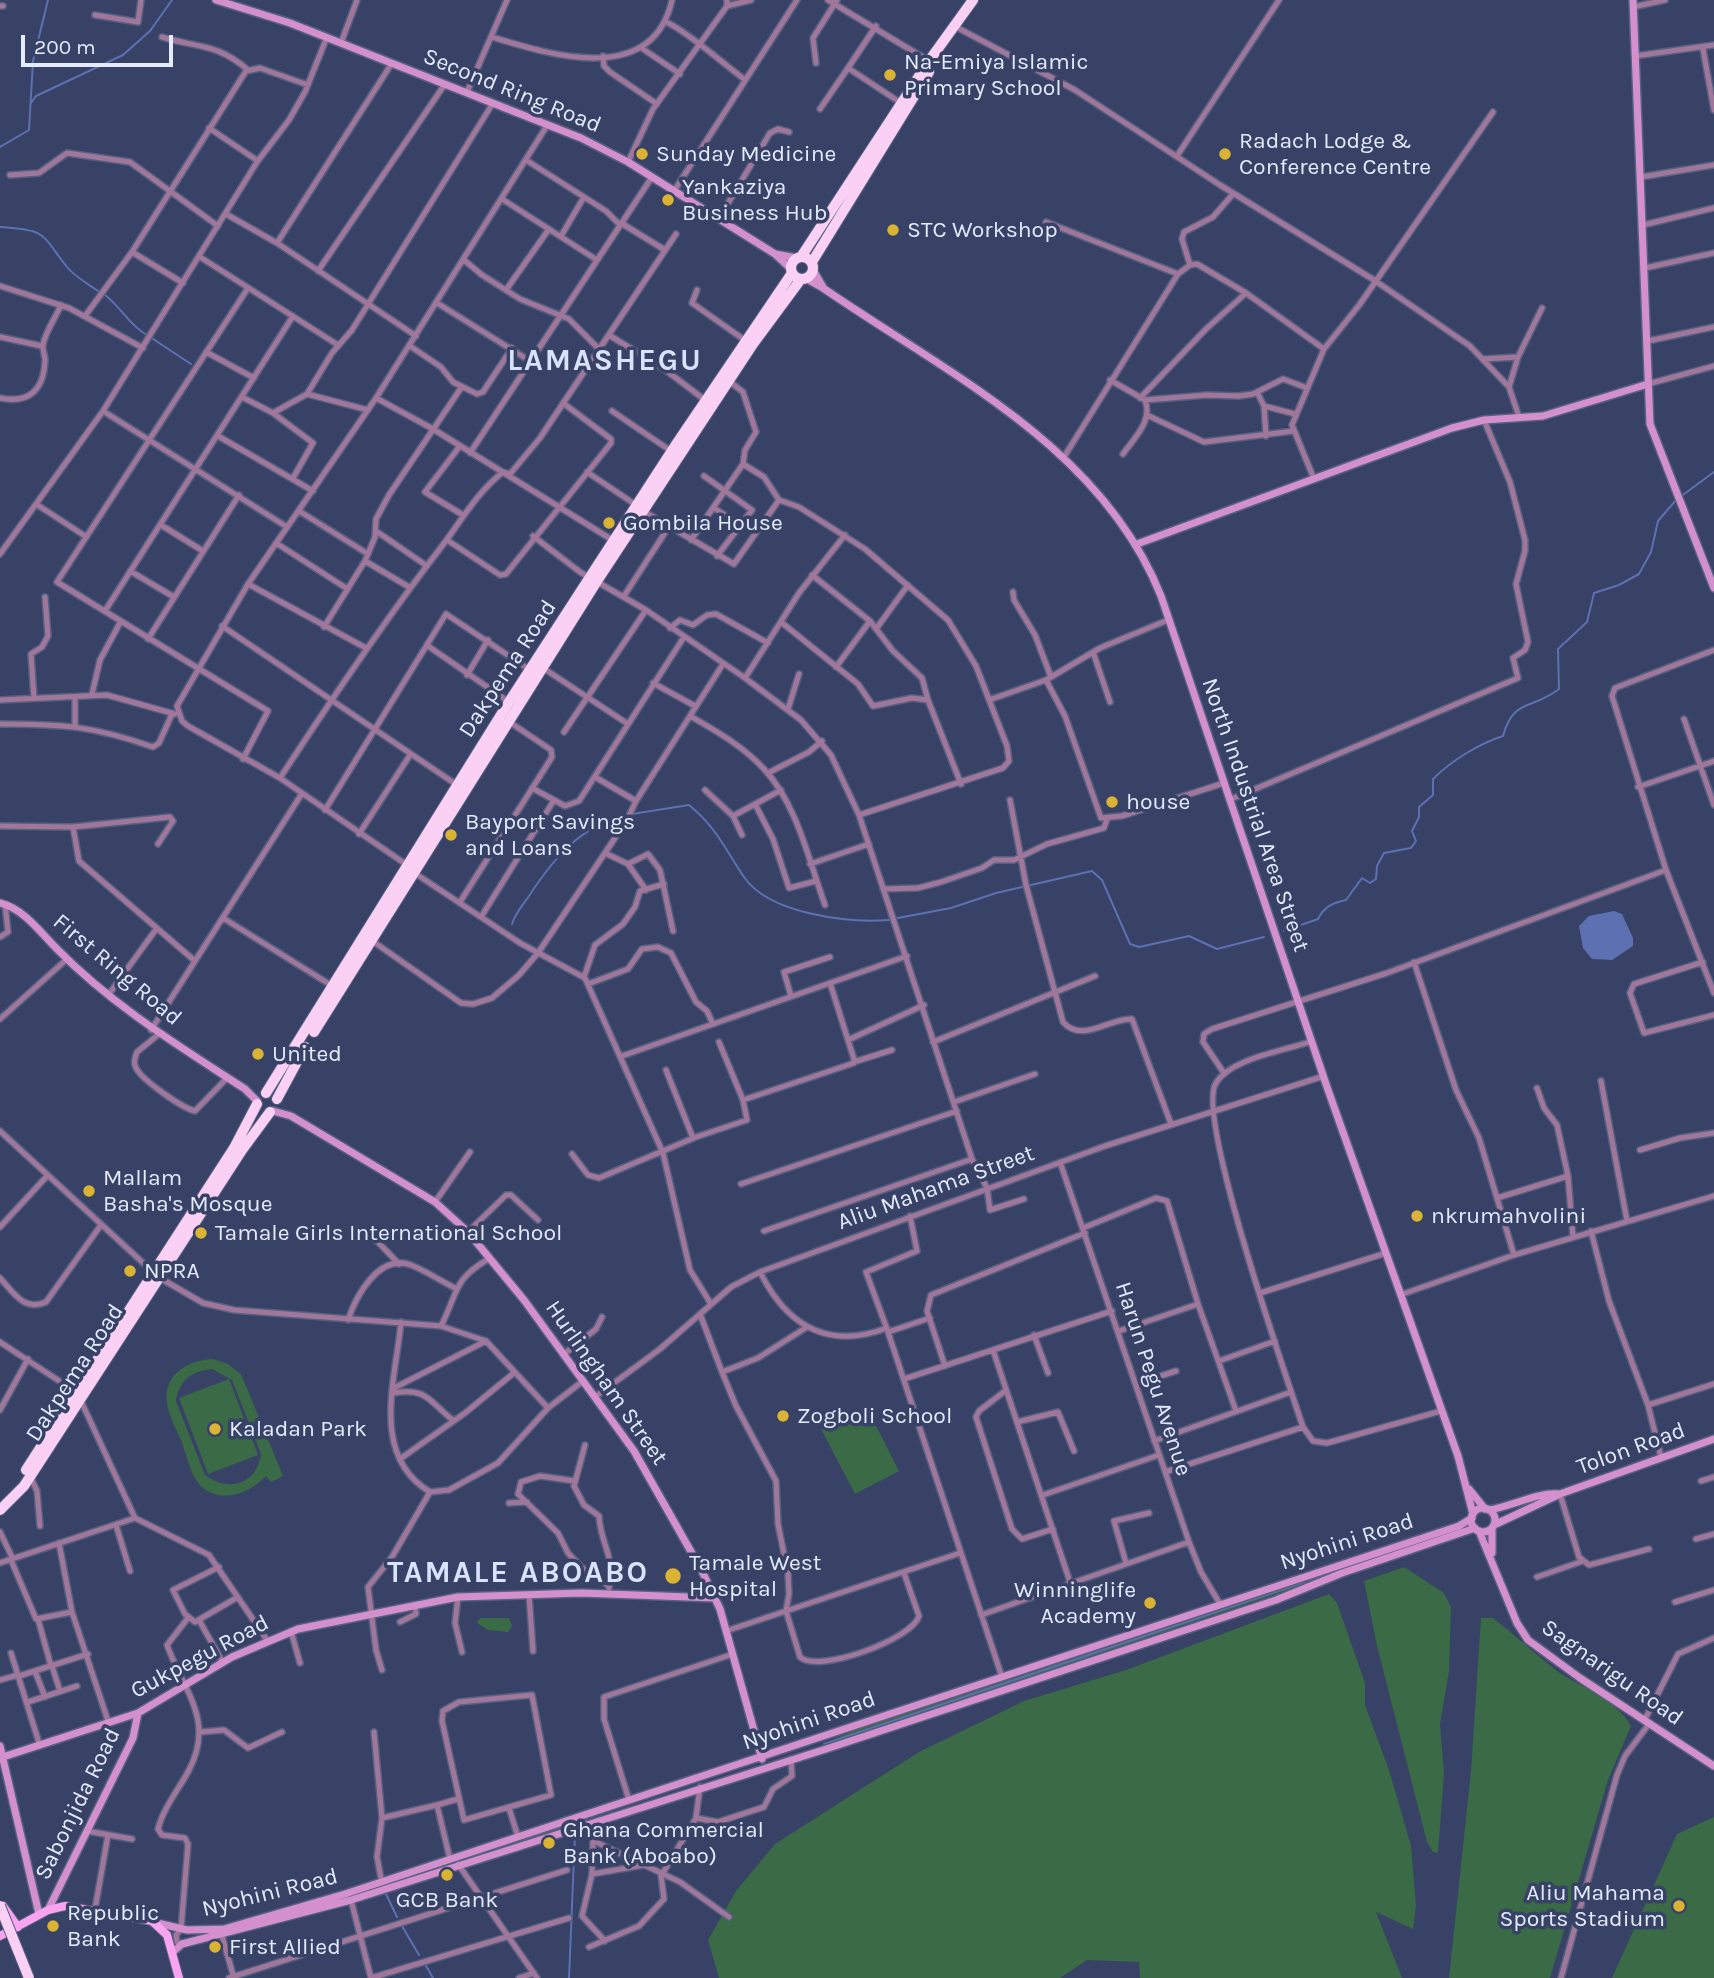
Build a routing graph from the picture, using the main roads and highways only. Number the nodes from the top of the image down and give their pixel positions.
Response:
1 (216, 0) edge
2 (973, 0) edge
3 (1633, 4) edge
4 (942, 47) junction
5 (888, 132) junction
6 (775, 254) junction
7 (799, 257) junction
8 (812, 266) junction
9 (797, 275) junction
10 (823, 288) junction
11 (1648, 384) junction
12 (640, 508) junction
13 (1137, 544) junction
14 (593, 579) junction
15 (1714, 588) edge
16 (410, 869) junction
17 (2, 904) edge
18 (261, 1098) junction
19 (274, 1106) junction
20 (156, 1275) junction
21 (78, 1396) junction
22 (1714, 1439) edge
23 (1466, 1486) junction
24 (1560, 1494) junction
25 (0, 1502) edge
26 (1487, 1509) junction
27 (0, 1510) edge
28 (1472, 1516) junction
29 (1493, 1527) junction
30 (1477, 1530) junction
31 (1492, 1558) junction
32 (715, 1598) junction
33 (138, 1713) junction
34 (820, 1737) junction
35 (0, 1746) edge
36 (823, 1750) junction
37 (761, 1756) junction
38 (1, 1758) edge
39 (1714, 1766) edge
40 (764, 1767) junction
41 (0, 1904) edge
42 (43, 1912) junction
43 (0, 1919) edge
44 (152, 1921) junction
45 (18, 1927) junction
46 (1, 1932) edge
47 (173, 1952) junction
48 (23, 1978) edge
49 (29, 1978) edge
50 (179, 1978) edge

1 - 6 main road, Second Ring Road
2 - 4 highway
3 - 11 main road
4 - 5 highway
4 - 5 highway
5 - 7 highway
5 - 8 highway
6 - 7 main road, Second Ring Road
6 - 9 main road, Second Ring Road
7 - 8 highway
7 - 9 highway
8 - 9 highway
8 - 10 main road, North Industrial Area Street
9 - 10 main road, North Industrial Area Street
9 - 12 highway, Dakpema Road
9 - 12 highway, Dakpema Road
10 - 13 main road, North Industrial Area Street
11 - 13 main road
11 - 15 main road
12 - 14 highway, Dakpema Road
12 - 14 highway, Dakpema Road
13 - 23 main road, North Industrial Area Street
14 - 16 highway, Dakpema Road
14 - 16 highway, Dakpema Road
16 - 18 highway, Dakpema Road
16 - 19 highway, Dakpema Road
17 - 18 main road, First Ring Road
18 - 19 highway
18 - 19 highway
18 - 20 highway, Dakpema Road
19 - 20 highway, Dakpema Road
19 - 32 main road, Hurlingham Street
20 - 21 highway, Dakpema Road
21 - 25 highway, Dakpema Road
21 - 27 highway, Dakpema Road
22 - 24 main road, Tolon Road
23 - 26 main road, North Industrial Area Street
23 - 28 main road, North Industrial Area Street
24 - 26 main road, Nyohini Road
24 - 29 main road, Nyohini Road
26 - 28 main road, Nyohini Road
26 - 29 main road, Sagnarigu Road
28 - 30 main road, North Industrial Area Street
28 - 34 main road, Nyohini Road
29 - 30 main road, Nyohini Road
29 - 31 main road, Sagnarigu Road
30 - 31 main road, Sagnarigu Road
30 - 36 main road, Nyohini Road
31 - 39 main road, Sagnarigu Road
32 - 33 main road, Gukpegu Road
32 - 37 main road, Hurlingham Street
33 - 38 main road, Gukpegu Road
33 - 42 main road, Sabonjida Road
34 - 36 main road
34 - 37 main road, Nyohini Road
35 - 38 main road
36 - 40 main road, Nyohini Road
37 - 40 main road, Hurlingham Street
37 - 44 main road, Nyohini Road
38 - 42 main road
40 - 47 main road, Nyohini Road
41 - 45 main road
41 - 49 highway, bridge
42 - 44 main road
42 - 45 main road
43 - 48 highway, bridge
44 - 47 main road
45 - 46 main road
47 - 50 main road

